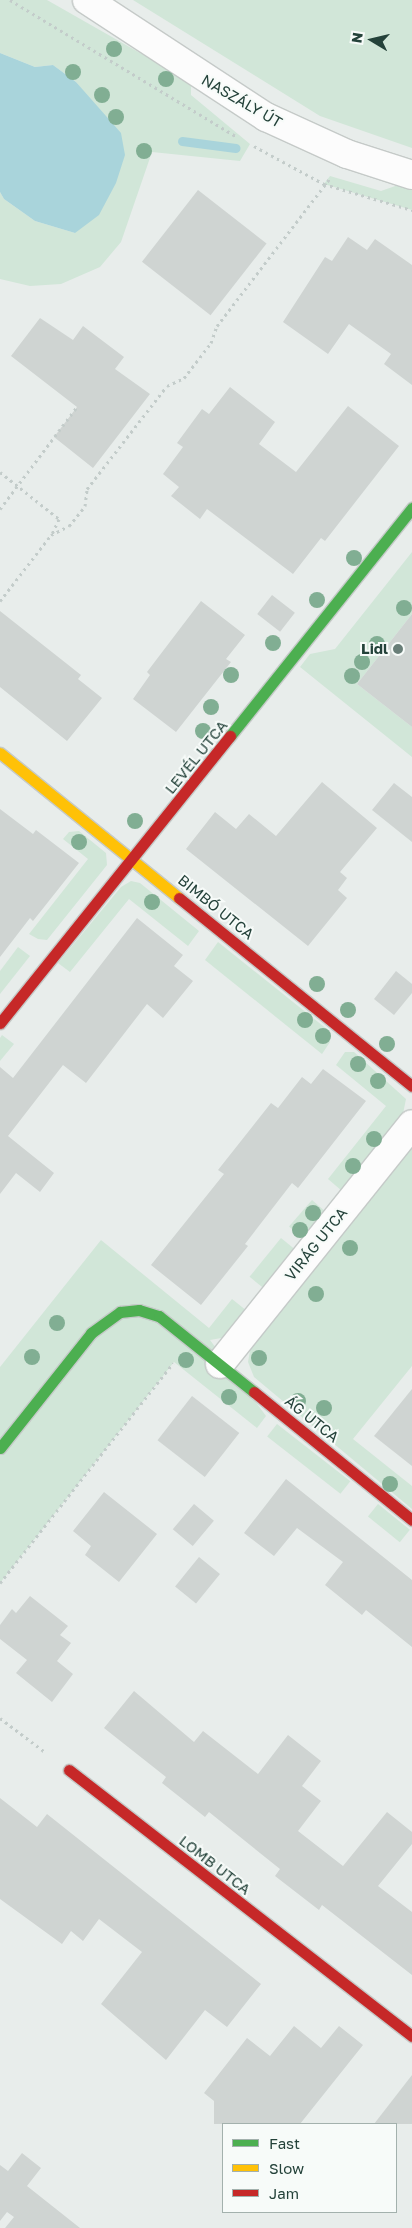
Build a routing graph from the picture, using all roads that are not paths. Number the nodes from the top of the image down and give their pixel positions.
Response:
1 (86, 0) edge
2 (412, 175) edge
3 (412, 508) edge
4 (0, 753) edge
5 (133, 860) junction
6 (0, 1023) edge
7 (412, 1086) edge
8 (412, 1124) edge
9 (220, 1364) junction
10 (0, 1448) edge
11 (412, 1520) edge
12 (69, 1770) road end
13 (412, 2036) edge

1 - 2 street, NASZÁLY ÚT
3 - 5 street, LEVÉL UTCA
4 - 5 street, BIMBÓ UTCA
5 - 6 street, LEVÉL UTCA
5 - 7 street, BIMBÓ UTCA
8 - 9 street, VIRÁG UTCA
9 - 10 street, ÁG UTCA
9 - 11 street, ÁG UTCA
12 - 13 street, LOMB UTCA

